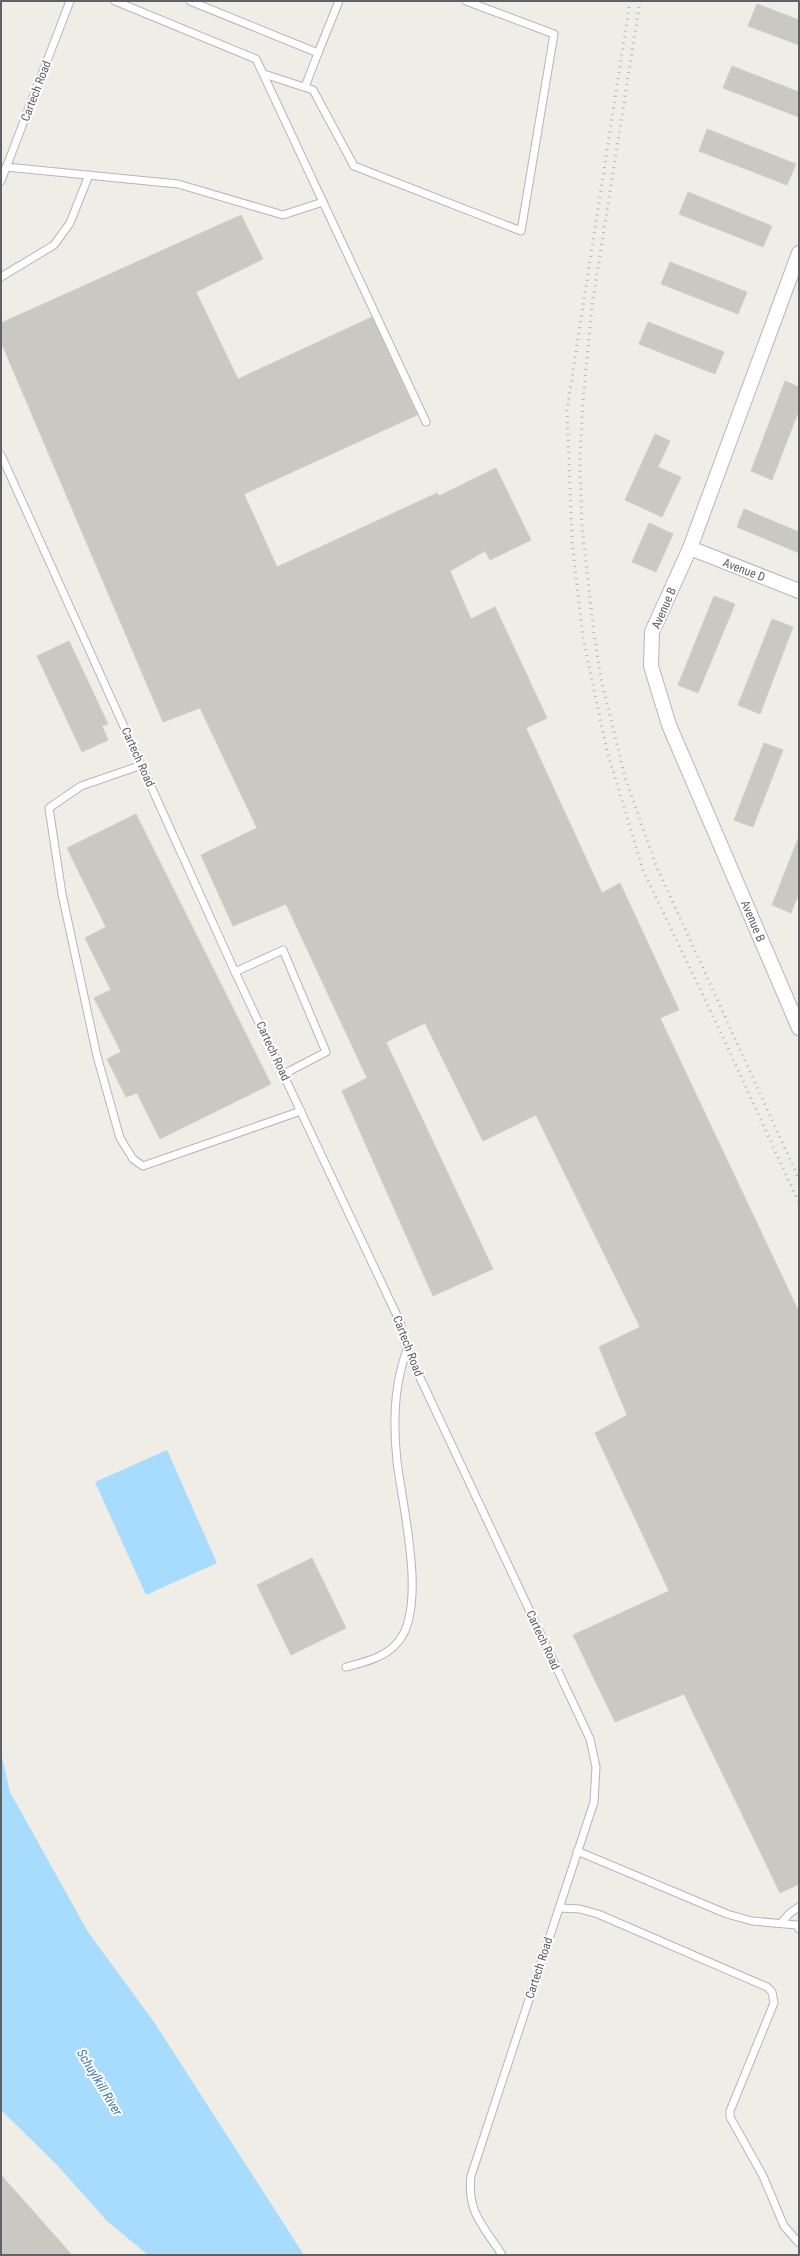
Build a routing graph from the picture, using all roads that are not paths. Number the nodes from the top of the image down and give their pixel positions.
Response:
1 (70, 1) edge
2 (115, 1) edge
3 (190, 1) edge
4 (466, 1) edge
5 (336, 2) edge
6 (318, 53) junction
7 (264, 74) junction
8 (305, 87) junction
9 (6, 167) junction
10 (89, 175) junction
11 (1, 181) edge
12 (323, 202) junction
13 (799, 254) edge
14 (1, 277) edge
15 (794, 283) edge
16 (426, 422) dead end
17 (1, 455) edge
18 (690, 548) junction
19 (799, 591) edge
20 (142, 765) junction
21 (235, 972) junction
22 (799, 1028) edge
23 (284, 1074) junction
24 (301, 1111) junction
25 (407, 1350) junction
26 (346, 1667) dead end
27 (578, 1850) junction
28 (799, 1907) edge
29 (559, 1908) junction
30 (781, 1922) junction
31 (799, 1929) edge
32 (799, 2243) edge
33 (502, 2255) edge

1 - 9 lane, Cartech Road
2 - 7 lane
3 - 6 lane
4 - 8 lane
5 - 6 lane
6 - 8 lane
7 - 8 lane
7 - 12 lane
9 - 10 lane
9 - 11 lane, Cartech Road
10 - 12 lane
10 - 14 lane
12 - 16 lane
13 - 15 street, Avenue B
15 - 18 street, Avenue B
17 - 20 lane, Cartech Road
18 - 19 street, Avenue D
18 - 22 street, Avenue B
20 - 21 lane, Cartech Road
20 - 24 lane
21 - 23 lane, Cartech Road
21 - 23 lane
23 - 24 lane, Cartech Road
24 - 25 lane, Cartech Road
25 - 26 lane
25 - 27 lane, Cartech Road
27 - 29 lane, Cartech Road
27 - 30 lane
28 - 30 lane
29 - 32 lane
29 - 33 lane, Cartech Road
30 - 31 lane

